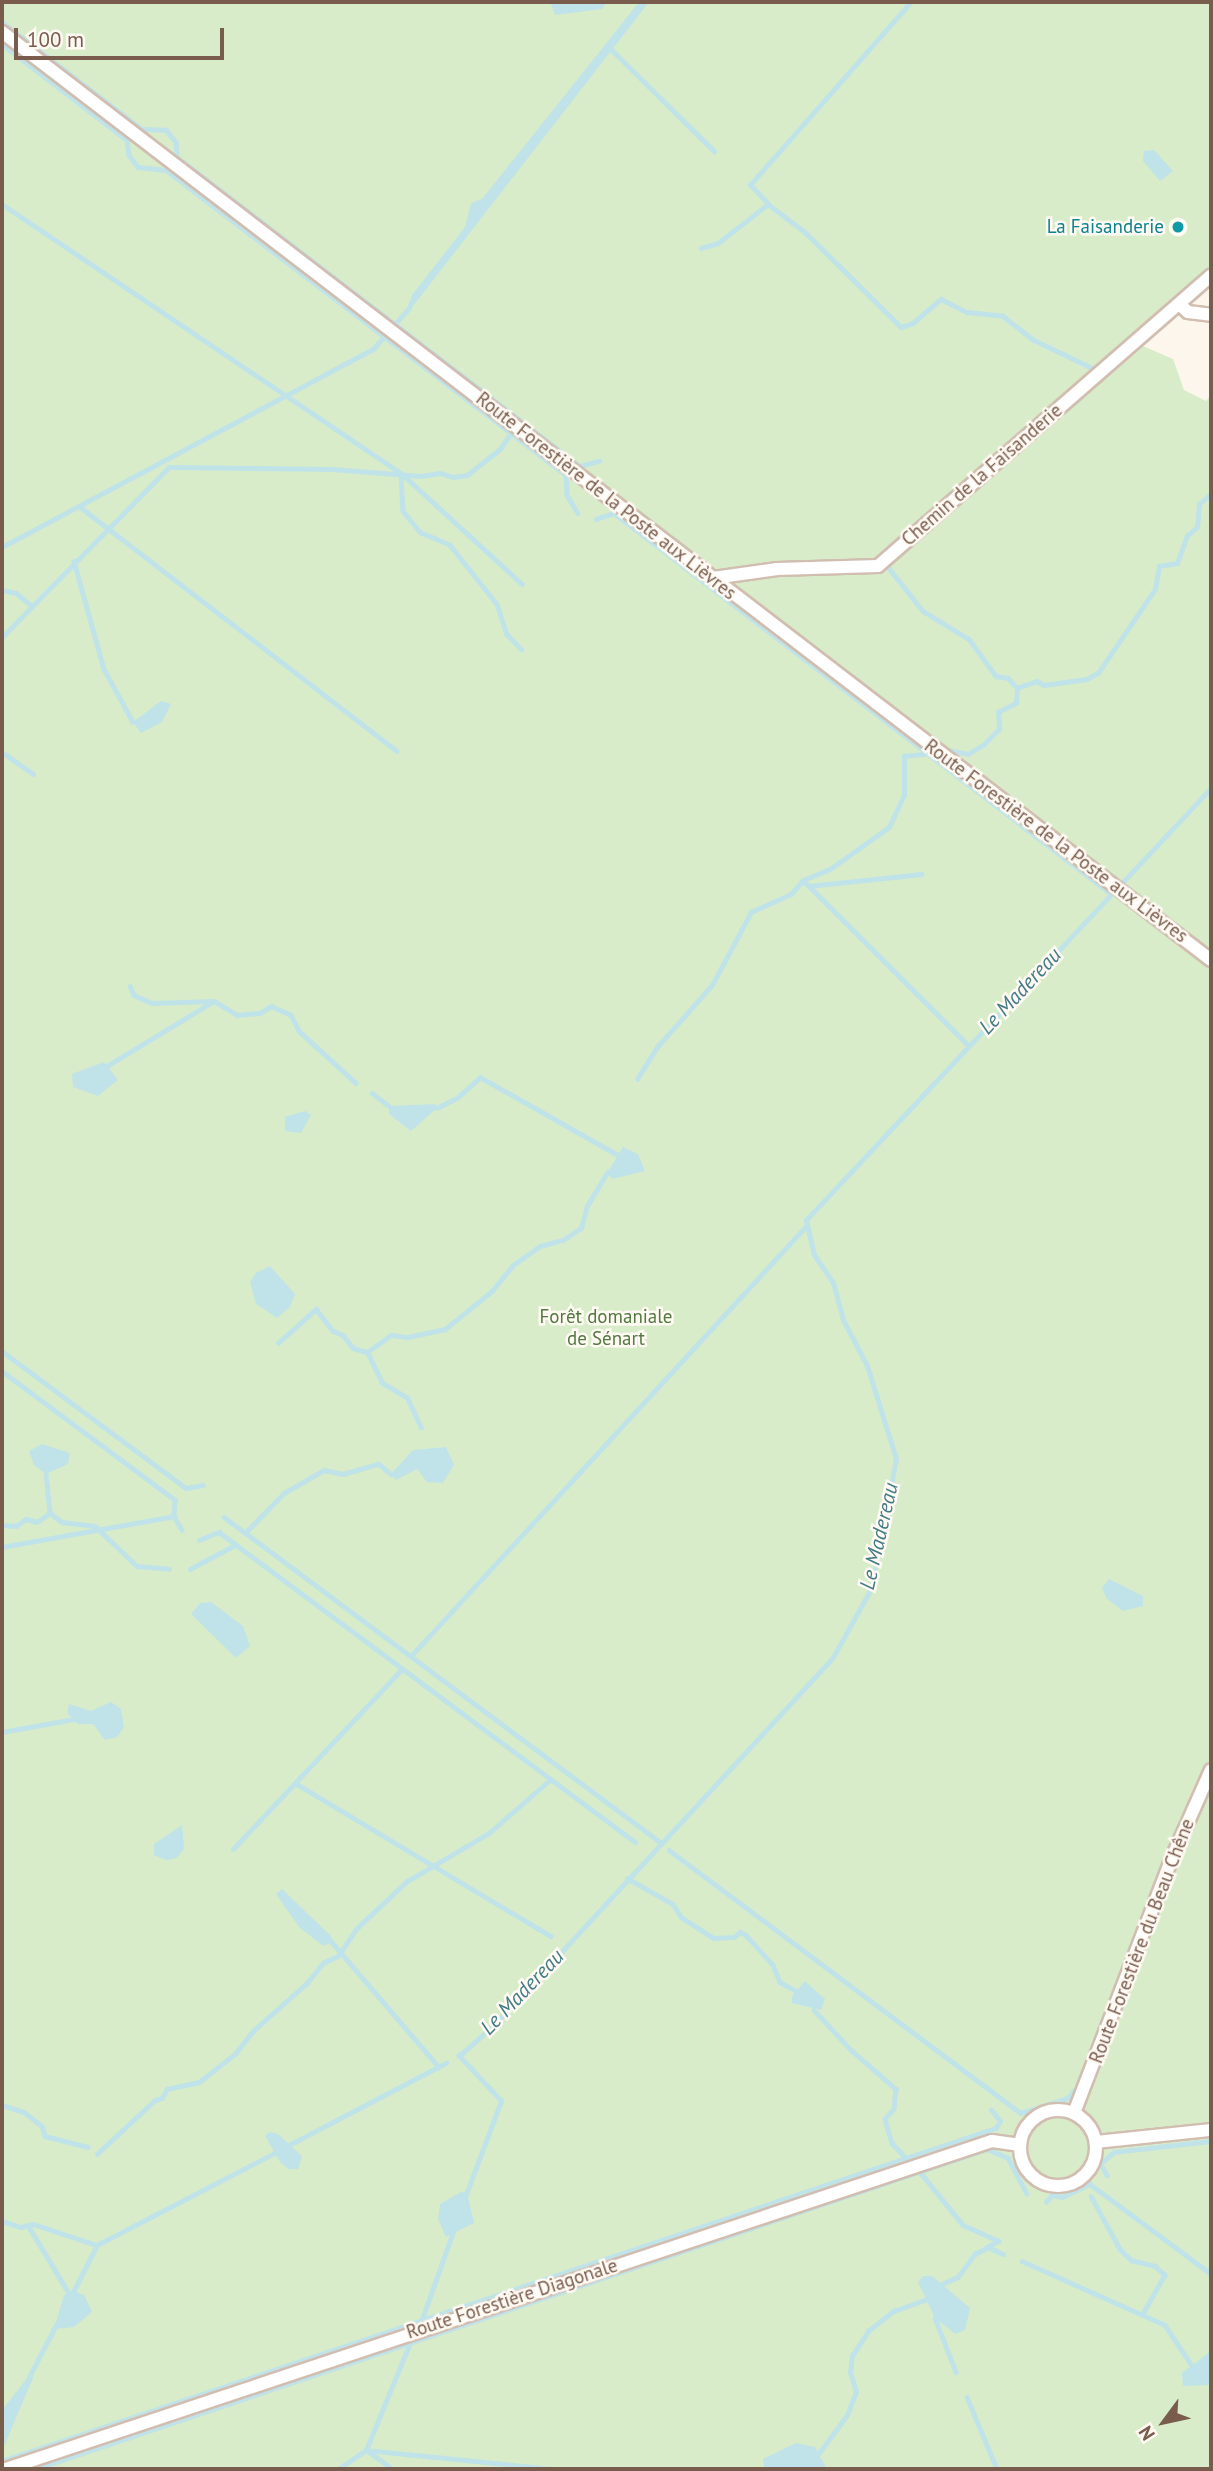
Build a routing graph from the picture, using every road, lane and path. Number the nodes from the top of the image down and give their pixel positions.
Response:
1 (2, 32) edge
2 (1211, 276) edge
3 (1179, 304) junction
4 (1211, 315) edge
5 (713, 578) junction
6 (1211, 960) edge
7 (1211, 1770) edge
8 (1073, 2113) junction
9 (1211, 2130) edge
10 (1096, 2142) junction
11 (1020, 2145) junction
12 (6, 2469) edge

1 - 5 street, Route Forestière de la Poste aux Lièvres
2 - 3 street, Chemin de la Faisanderie
3 - 4 street
3 - 5 street, Chemin de la Faisanderie
5 - 6 street, Route Forestière de la Poste aux Lièvres
7 - 8 street, Route Forestière du Beau Chêne
8 - 10 street
8 - 11 street
9 - 10 street
10 - 11 street
11 - 12 street, Route Forestière Diagonale

